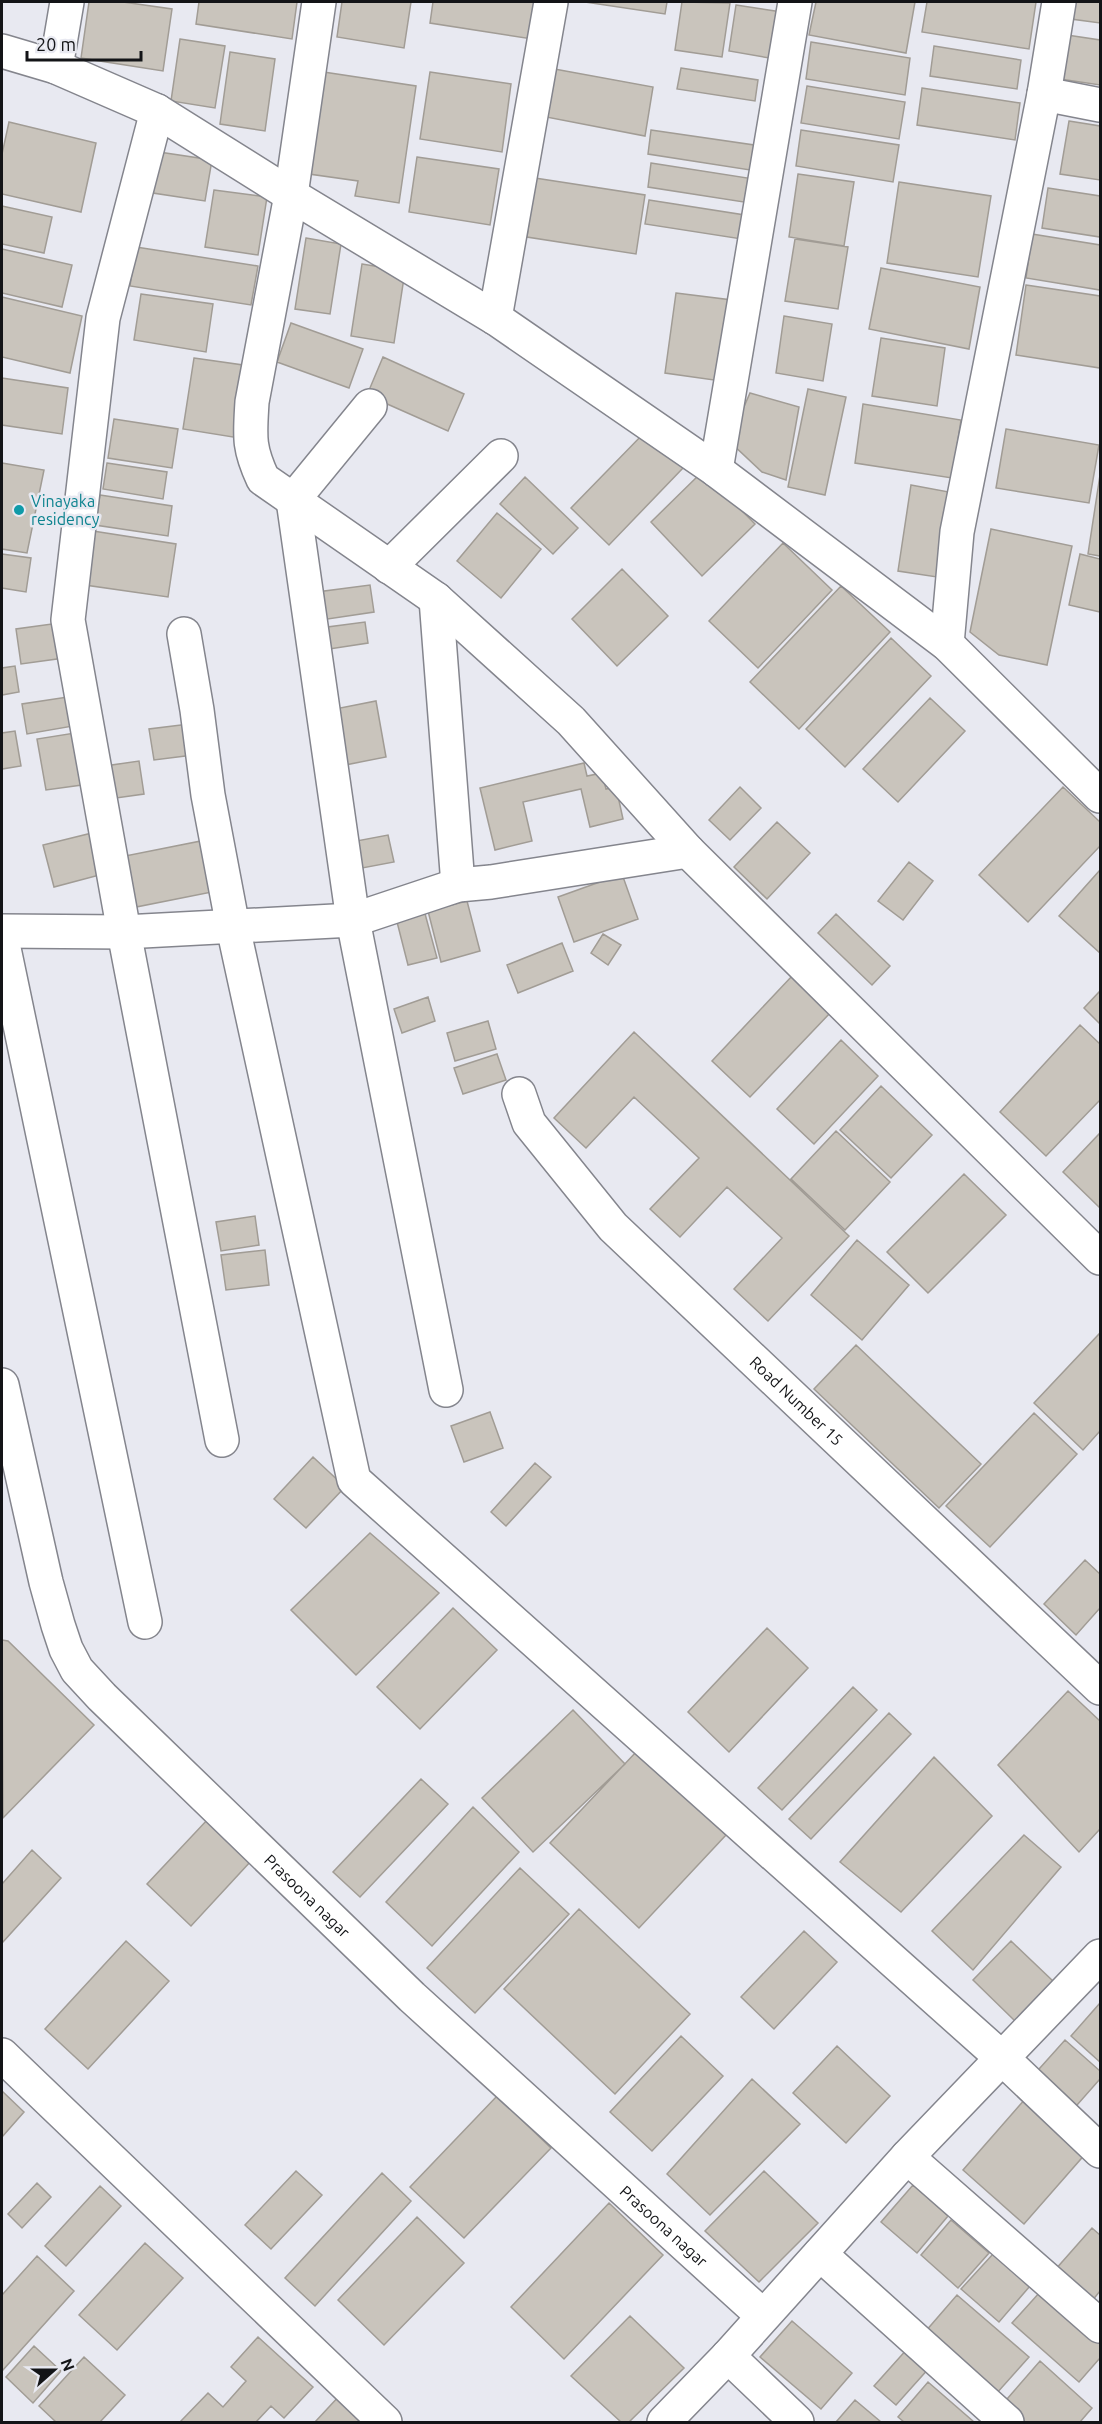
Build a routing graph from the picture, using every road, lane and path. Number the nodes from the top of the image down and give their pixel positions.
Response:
1 (67, 2) edge
2 (319, 2) edge
3 (551, 2) edge
4 (795, 2) edge
5 (1059, 2) edge
6 (2, 51) edge
7 (56, 66) junction
8 (1044, 94) junction
9 (1101, 105) edge
10 (157, 111) junction
11 (291, 195) junction
12 (495, 318) junction
13 (370, 406) dead end
14 (501, 456) dead end
15 (716, 470) junction
16 (293, 500) junction
17 (389, 567) junction
18 (436, 599) junction
19 (184, 634) dead end
20 (947, 644) junction
21 (1099, 789) edge
22 (688, 851) junction
23 (458, 885) junction
24 (353, 920) junction
25 (233, 927) junction
26 (2, 931) edge
27 (124, 932) junction
28 (2, 939) edge
29 (519, 1094) dead end
30 (1101, 1258) edge
31 (2, 1385) edge
32 (446, 1390) dead end
33 (222, 1440) dead end
34 (145, 1622) dead end
35 (1101, 1688) edge
36 (1099, 1960) edge
37 (2, 2055) edge
38 (1003, 2059) junction
39 (1101, 2151) edge
40 (907, 2157) junction
41 (820, 2254) junction
42 (763, 2316) junction
43 (1101, 2326) edge
44 (728, 2356) junction
45 (385, 2422) edge
46 (664, 2422) edge
47 (797, 2422) edge
48 (1007, 2422) edge

1 - 7 street
2 - 11 street
3 - 12 street
4 - 15 street
5 - 8 street
6 - 7 street
7 - 10 street
8 - 9 street
8 - 20 street
10 - 11 street
10 - 27 street
11 - 12 street
11 - 16 street
12 - 15 street
13 - 16 street
14 - 17 street
15 - 20 street
16 - 17 street
16 - 24 street
17 - 18 street
18 - 22 street
18 - 23 street
19 - 25 street
20 - 21 street
22 - 23 street
22 - 30 street
23 - 24 street
24 - 25 street
24 - 32 street
25 - 27 street
25 - 38 street
26 - 27 street
27 - 33 street
28 - 34 street
29 - 35 street, Road Number 15
31 - 42 street, Prasoona nagar
36 - 38 street
37 - 45 street
38 - 39 street
38 - 40 street
40 - 41 street
40 - 43 street
41 - 42 street
41 - 48 street
42 - 44 street
44 - 46 street
44 - 47 street

